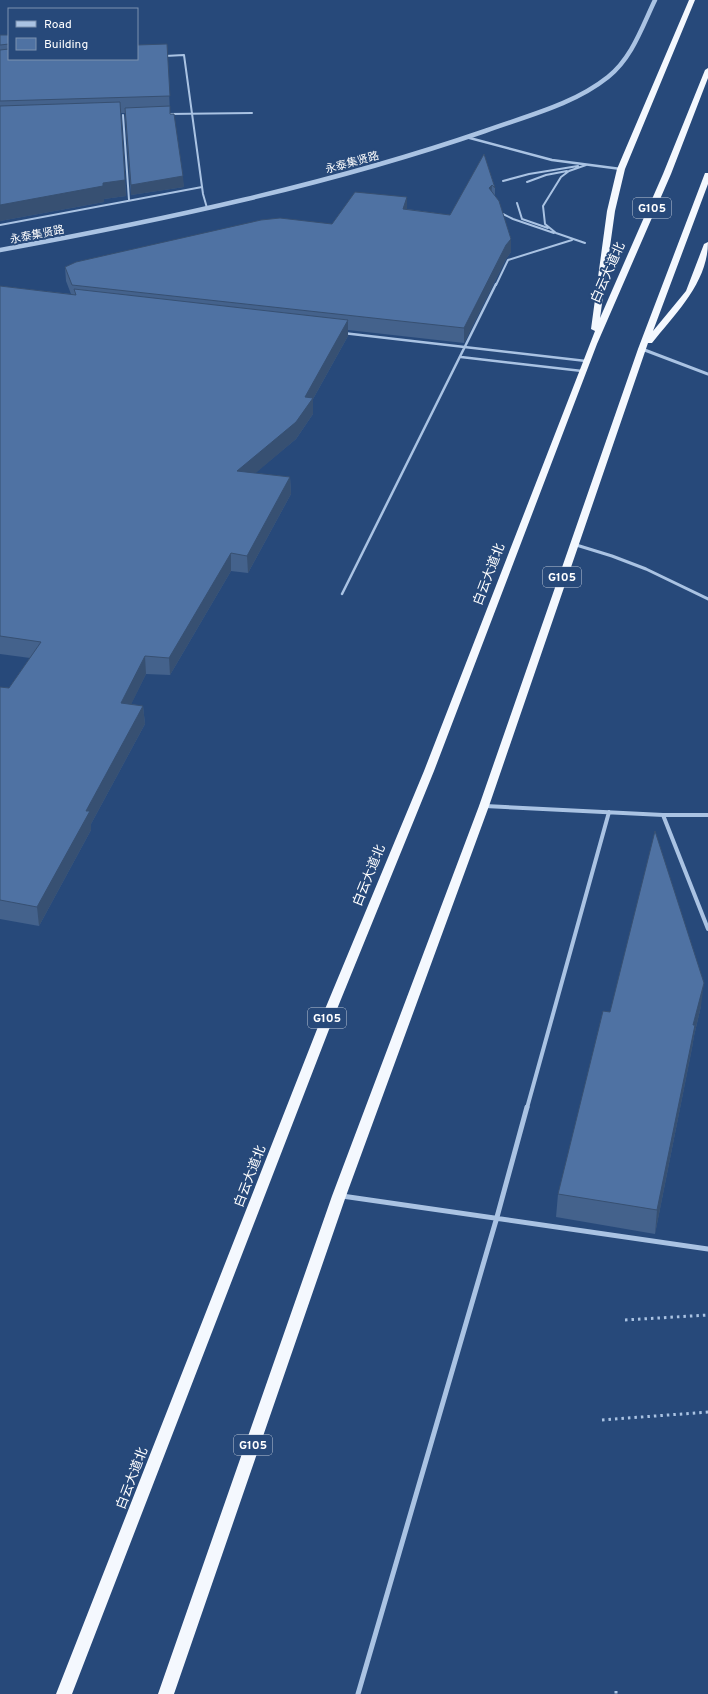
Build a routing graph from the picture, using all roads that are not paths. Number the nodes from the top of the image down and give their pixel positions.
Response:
1 (655, 0) edge
2 (692, 0) edge
3 (160, 56) edge
4 (708, 70) edge
5 (192, 113) junction
6 (252, 113) dead end
7 (161, 114) edge
8 (123, 116) edge
9 (466, 138) junction
10 (586, 166) junction
11 (621, 169) junction
12 (569, 171) junction
13 (708, 174) edge
14 (503, 181) dead end
15 (527, 182) dead end
16 (202, 187) junction
17 (129, 200) junction
18 (517, 203) dead end
19 (207, 208) junction
20 (498, 211) edge
21 (0, 224) edge
22 (551, 229) junction
23 (556, 233) junction
24 (572, 240) junction
25 (585, 243) dead end
26 (708, 244) edge
27 (0, 250) edge
28 (336, 332) edge
29 (593, 344) junction
30 (466, 347) junction
31 (642, 349) junction
32 (461, 357) junction
33 (585, 366) junction
34 (708, 374) edge
35 (573, 544) junction
36 (342, 594) dead end
37 (708, 599) edge
38 (484, 806) junction
39 (609, 812) junction
40 (663, 815) junction
41 (708, 815) edge
42 (708, 929) edge
43 (339, 1196) junction
44 (497, 1217) junction
45 (708, 1249) edge
46 (64, 1694) edge
47 (166, 1694) edge
48 (358, 1694) edge

1 - 9 street, 永泰集贤路
2 - 11 highway, G105
3 - 5 lane
4 - 29 highway, 白云大道北 / G105
5 - 6 lane
5 - 7 lane
5 - 16 lane
8 - 17 lane
9 - 10 street
9 - 19 street, 永泰集贤路
10 - 11 street
10 - 12 lane
10 - 14 lane
11 - 29 highway, G105
12 - 15 lane
12 - 22 lane
13 - 31 highway, G105
16 - 17 lane
16 - 19 lane
17 - 21 lane
18 - 22 lane
19 - 27 street, 永泰集贤路
20 - 23 lane
22 - 23 lane
23 - 24 lane
24 - 25 lane
24 - 30 lane
26 - 31 highway, G105
28 - 30 lane
29 - 33 highway, 白云大道北 / G105
30 - 32 lane
30 - 33 lane
31 - 34 street
31 - 35 highway, G105
32 - 33 lane
32 - 36 lane
33 - 46 highway, 白云大道北 / G105
35 - 37 street
35 - 38 highway, G105
38 - 39 street
38 - 43 highway, G105
39 - 40 street
39 - 44 street
40 - 41 street
40 - 42 street
43 - 44 street
43 - 47 highway, G105
44 - 45 street
44 - 48 street

